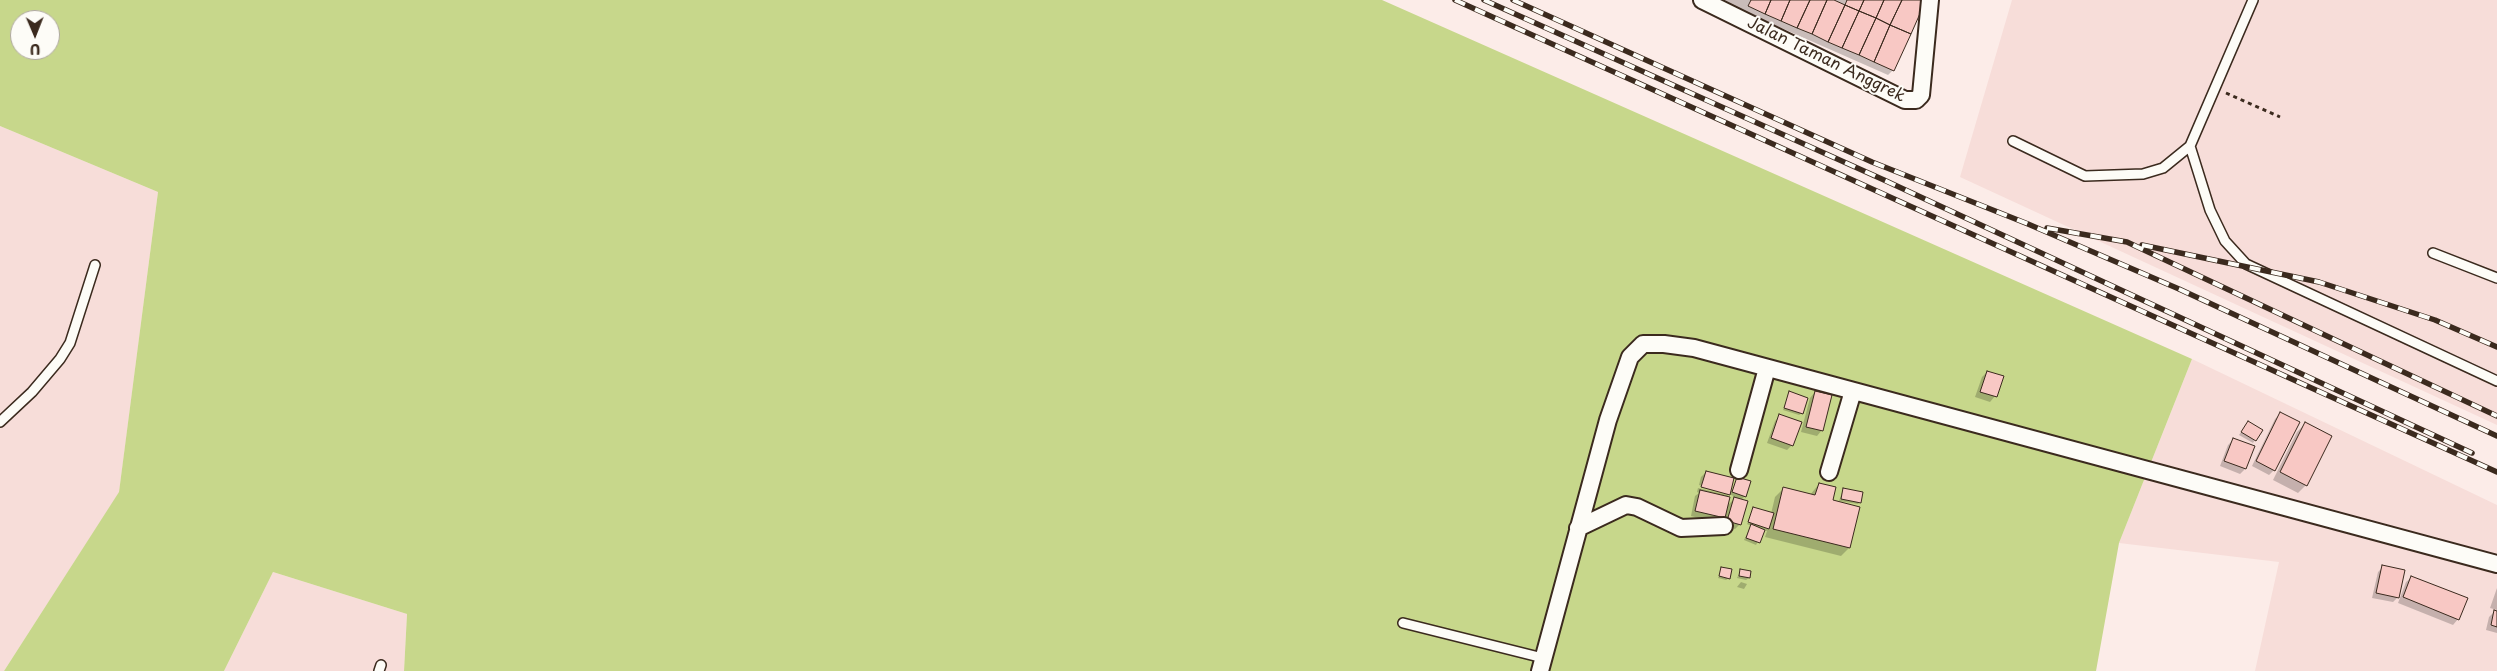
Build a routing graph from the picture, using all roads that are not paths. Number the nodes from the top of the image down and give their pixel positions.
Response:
1 (1702, 0) edge
2 (1930, 0) edge
3 (2253, 0) edge
4 (2013, 141) dead end
5 (2190, 146) junction
6 (2433, 253) dead end
7 (95, 265) dead end
8 (2497, 278) edge
9 (1767, 368) junction
10 (2497, 381) edge
11 (1853, 391) junction
12 (0, 422) edge
13 (1739, 470) dead end
14 (1829, 472) dead end
15 (1724, 526) dead end
16 (1578, 528) junction
17 (2497, 564) edge
18 (1403, 622) dead end
19 (1541, 665) edge

1 - 2 street, Jalan Taman Anggrek
3 - 5 lane
4 - 5 lane
5 - 10 lane
6 - 8 lane
7 - 12 lane
9 - 11 street
9 - 13 street
9 - 16 street
11 - 14 street
11 - 17 street
15 - 16 street
16 - 19 street
18 - 19 lane

